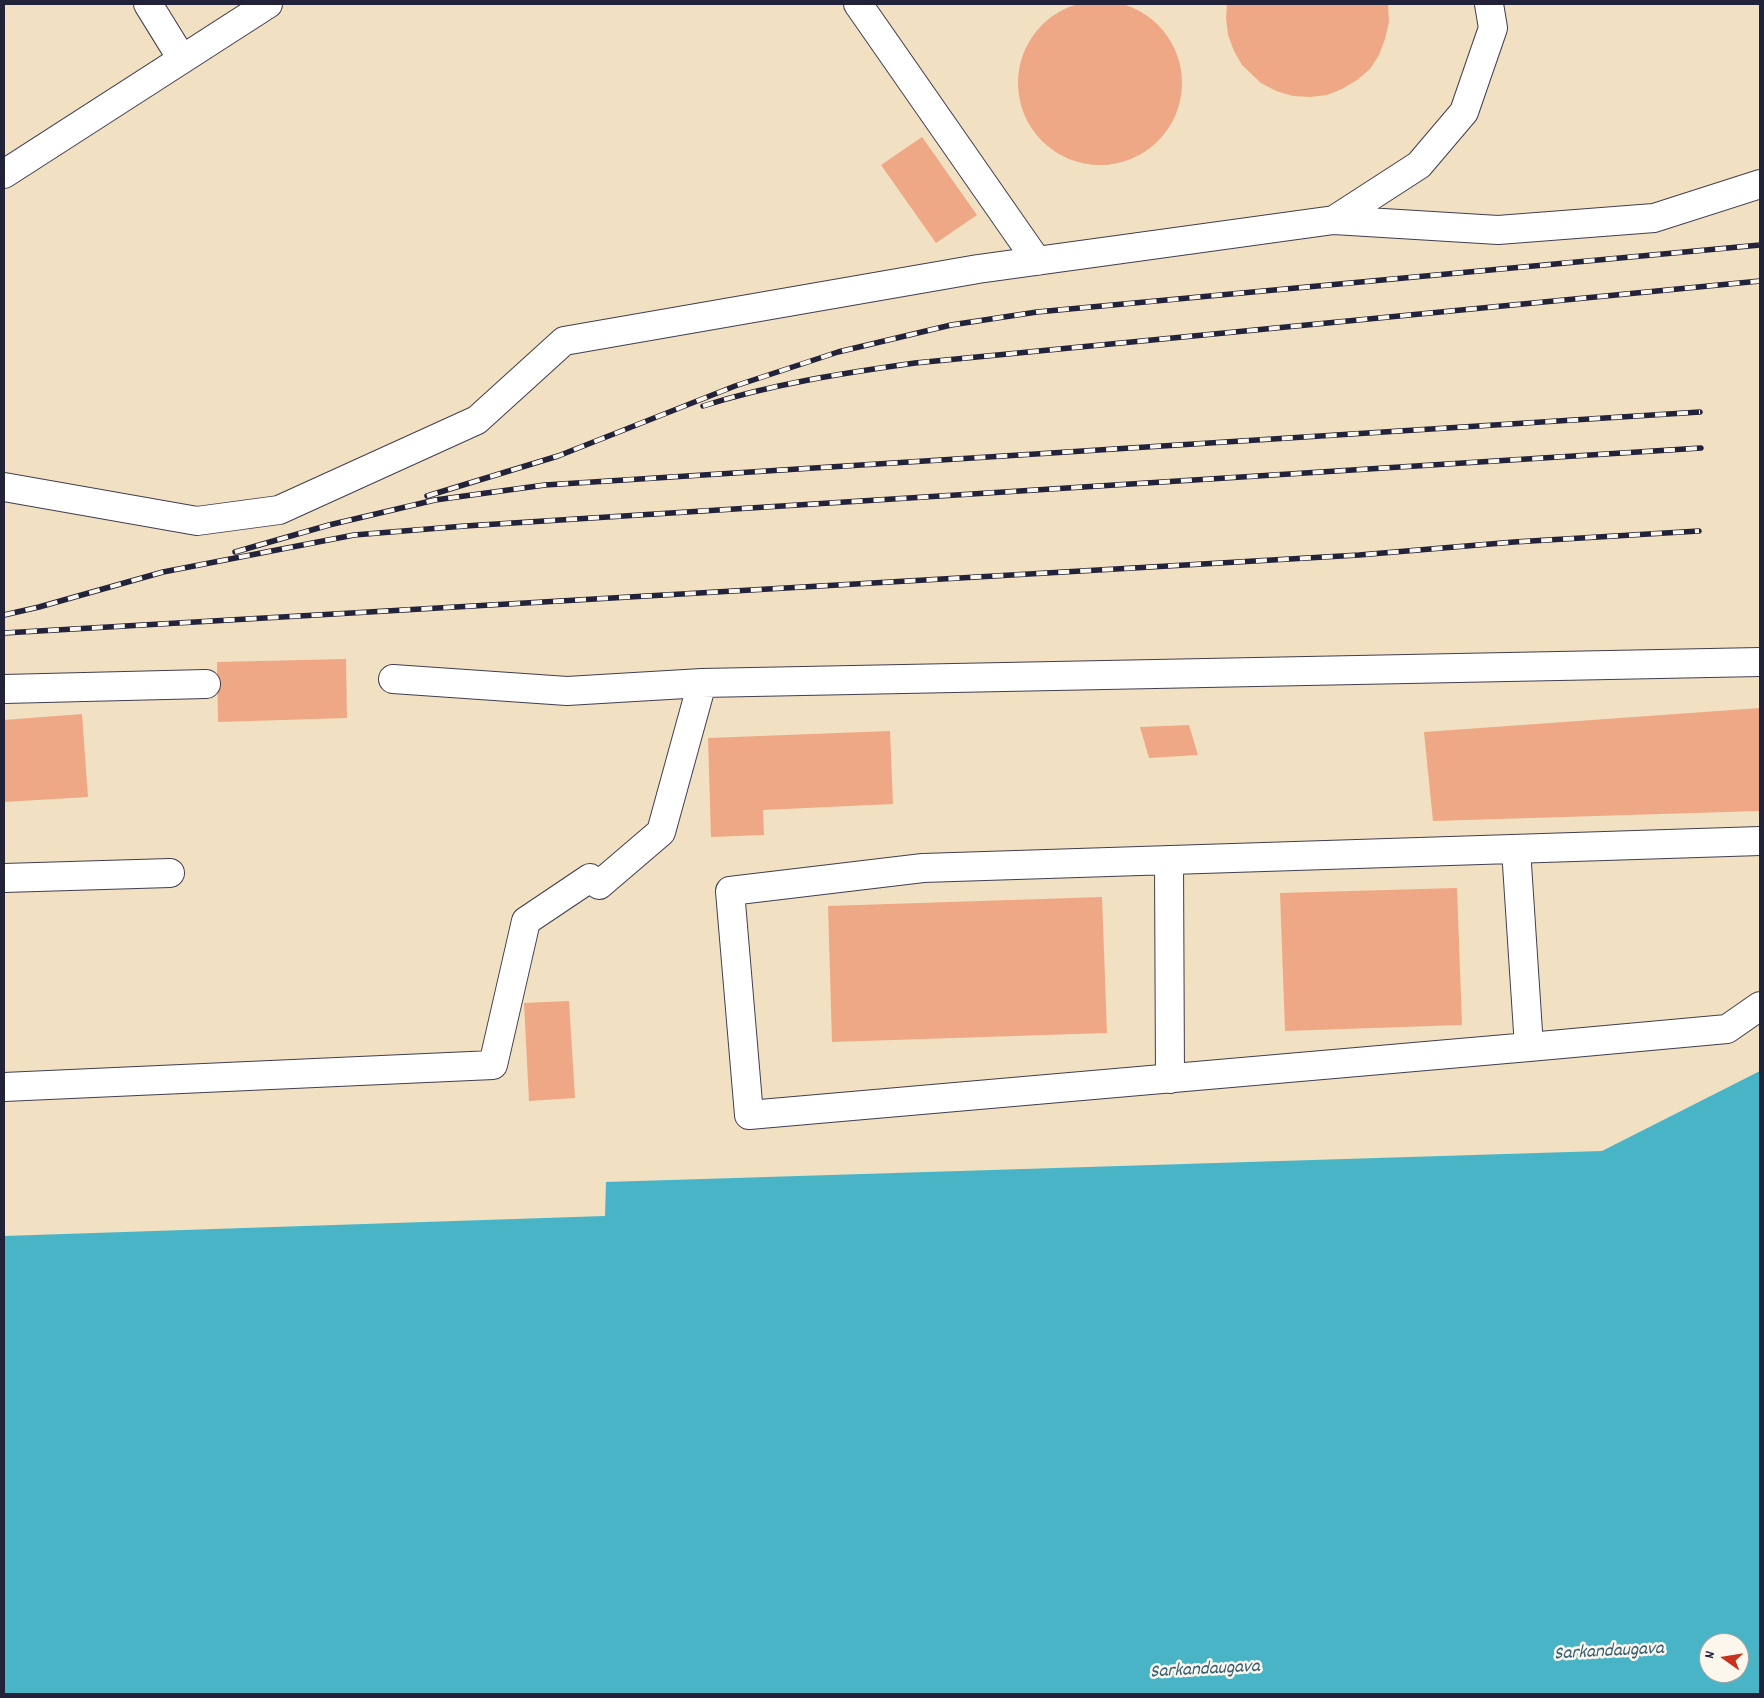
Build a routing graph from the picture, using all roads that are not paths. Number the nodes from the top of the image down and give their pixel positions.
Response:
1 (148, 4) edge
2 (268, 4) edge
3 (858, 4) edge
4 (1488, 4) edge
5 (182, 59) junction
6 (4, 174) edge
7 (1760, 184) edge
8 (1334, 220) junction
9 (1037, 260) junction
10 (4, 487) edge
11 (1760, 662) edge
12 (393, 679) dead end
13 (702, 682) junction
14 (206, 684) dead end
15 (4, 689) edge
16 (1760, 841) edge
17 (1516, 849) junction
18 (1170, 860) junction
19 (170, 873) dead end
20 (4, 878) edge
21 (1760, 1006) edge
22 (1529, 1048) junction
23 (1170, 1078) junction
24 (4, 1087) edge

1 - 5 lane
2 - 5 lane
3 - 9 lane
4 - 8 lane
5 - 6 lane
7 - 8 lane
8 - 9 lane
9 - 10 lane
11 - 13 lane
12 - 13 lane
13 - 24 lane
14 - 15 lane
16 - 17 lane
17 - 18 lane
17 - 22 lane
18 - 23 lane
18 - 23 lane
19 - 20 lane
21 - 22 lane
22 - 23 lane

